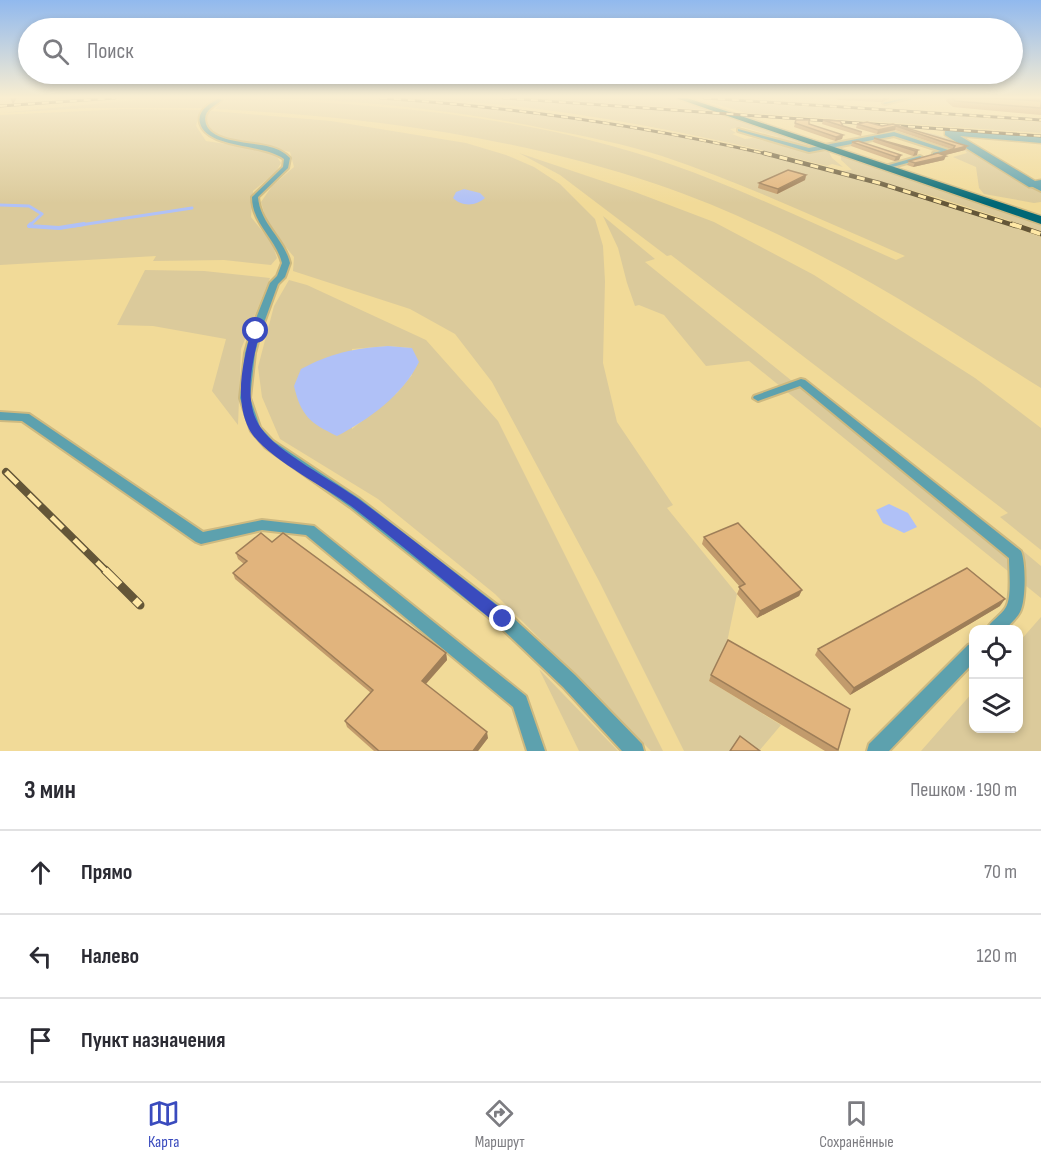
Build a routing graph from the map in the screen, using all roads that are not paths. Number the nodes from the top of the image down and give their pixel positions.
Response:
1 (208, 133) edge
2 (751, 133) edge
3 (784, 133) edge
4 (948, 133) edge
5 (949, 133) edge
6 (865, 134) dead end
7 (839, 135) edge
8 (875, 137) junction
9 (1041, 140) edge
10 (858, 141) junction
11 (886, 141) edge
12 (869, 145) edge
13 (826, 147) junction
14 (920, 152) edge
15 (931, 155) junction
16 (902, 156) edge
17 (914, 160) junction
18 (885, 167) junction
19 (1038, 185) edge
20 (1041, 220) edge
21 (758, 398) dead end
22 (0, 416) edge
23 (999, 625) edge
24 (969, 656) edge
25 (536, 751) edge
26 (635, 751) edge
27 (876, 751) edge

1 - 26 lane
2 - 13 lane
3 - 13 main road
4 - 19 street
5 - 9 street
6 - 8 lane
7 - 10 lane
8 - 10 lane
8 - 11 lane
8 - 15 lane
10 - 12 lane
10 - 13 lane
13 - 18 main road
14 - 15 lane
15 - 17 lane
16 - 17 lane
17 - 18 lane
18 - 20 main road
21 - 23 lane
22 - 25 lane
24 - 27 lane

